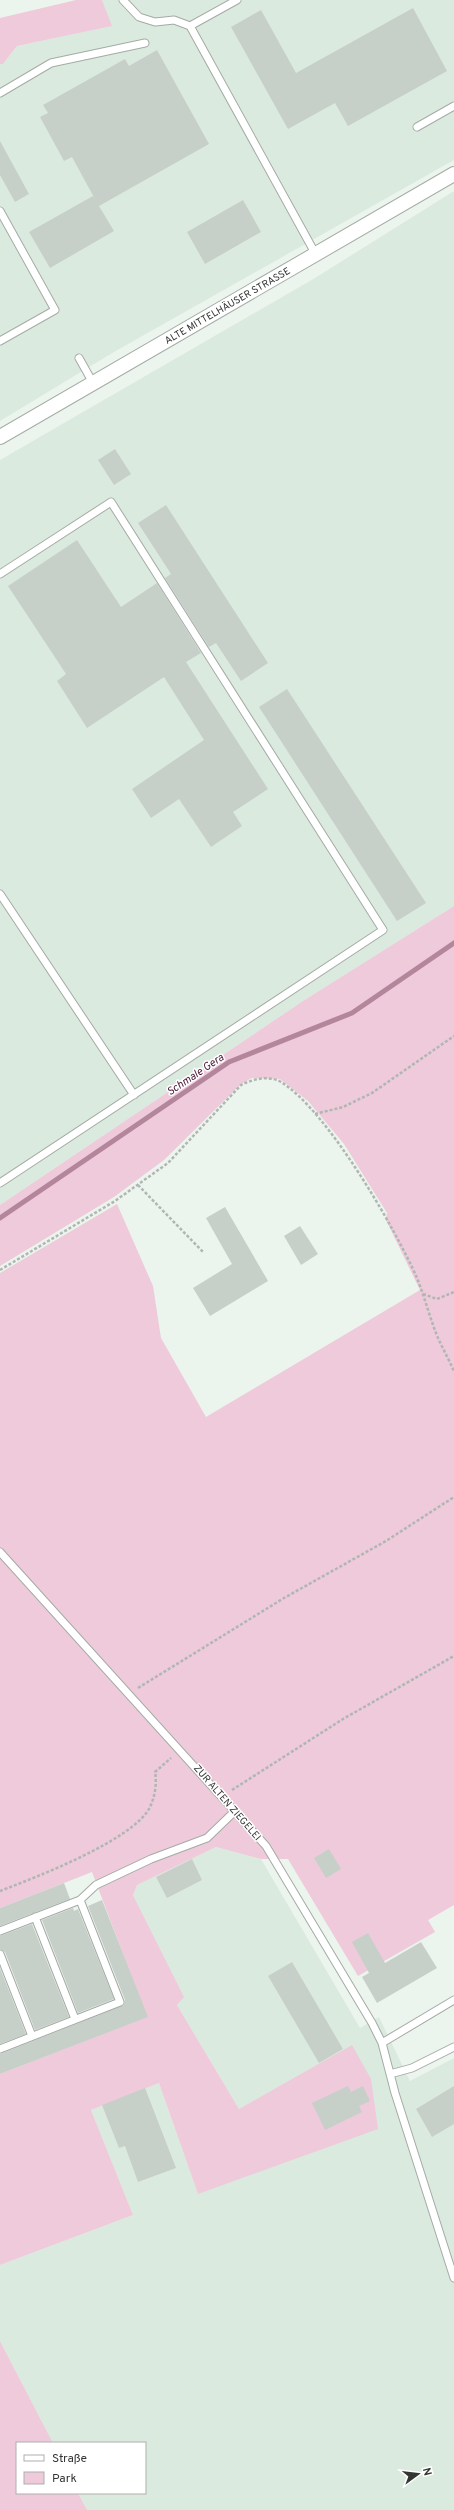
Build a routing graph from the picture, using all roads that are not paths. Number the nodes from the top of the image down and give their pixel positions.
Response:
1 (123, 0) edge
2 (237, 0) edge
3 (190, 26) junction
4 (145, 43) dead end
5 (0, 94) edge
6 (454, 106) edge
7 (417, 127) dead end
8 (454, 174) edge
9 (0, 211) edge
10 (315, 253) junction
11 (0, 341) edge
12 (79, 358) dead end
13 (93, 383) junction
14 (0, 436) edge
15 (0, 574) edge
16 (0, 894) edge
17 (134, 1095) junction
18 (0, 1182) edge
19 (0, 1552) edge
20 (235, 1811) junction
21 (80, 1900) junction
22 (35, 1917) junction
23 (0, 1931) edge
24 (0, 1954) edge
25 (454, 2000) edge
26 (75, 2019) junction
27 (32, 2036) junction
28 (382, 2043) junction
29 (454, 2047) edge
30 (0, 2049) edge
31 (390, 2074) junction
32 (454, 2278) edge

1 - 3 lane
2 - 3 lane
3 - 10 lane
4 - 5 lane
6 - 7 lane
8 - 10 street, ALTE MITTELHÄUSER STRASSE
9 - 11 lane
10 - 13 street, ALTE MITTELHÄUSER STRASSE
12 - 13 lane
13 - 14 street, ALTE MITTELHÄUSER STRASSE
15 - 17 lane
16 - 17 lane
17 - 18 lane
19 - 20 lane, ZUR ALTEN ZIEGELEI
20 - 21 lane
20 - 28 lane, ZUR ALTEN ZIEGELEI
21 - 22 lane
21 - 26 lane
22 - 23 lane
22 - 26 lane
24 - 27 lane
25 - 28 lane
26 - 27 lane
27 - 30 lane
28 - 31 lane, ZUR ALTEN ZIEGELEI
29 - 31 lane
31 - 32 lane, ZUR ALTEN ZIEGELEI

